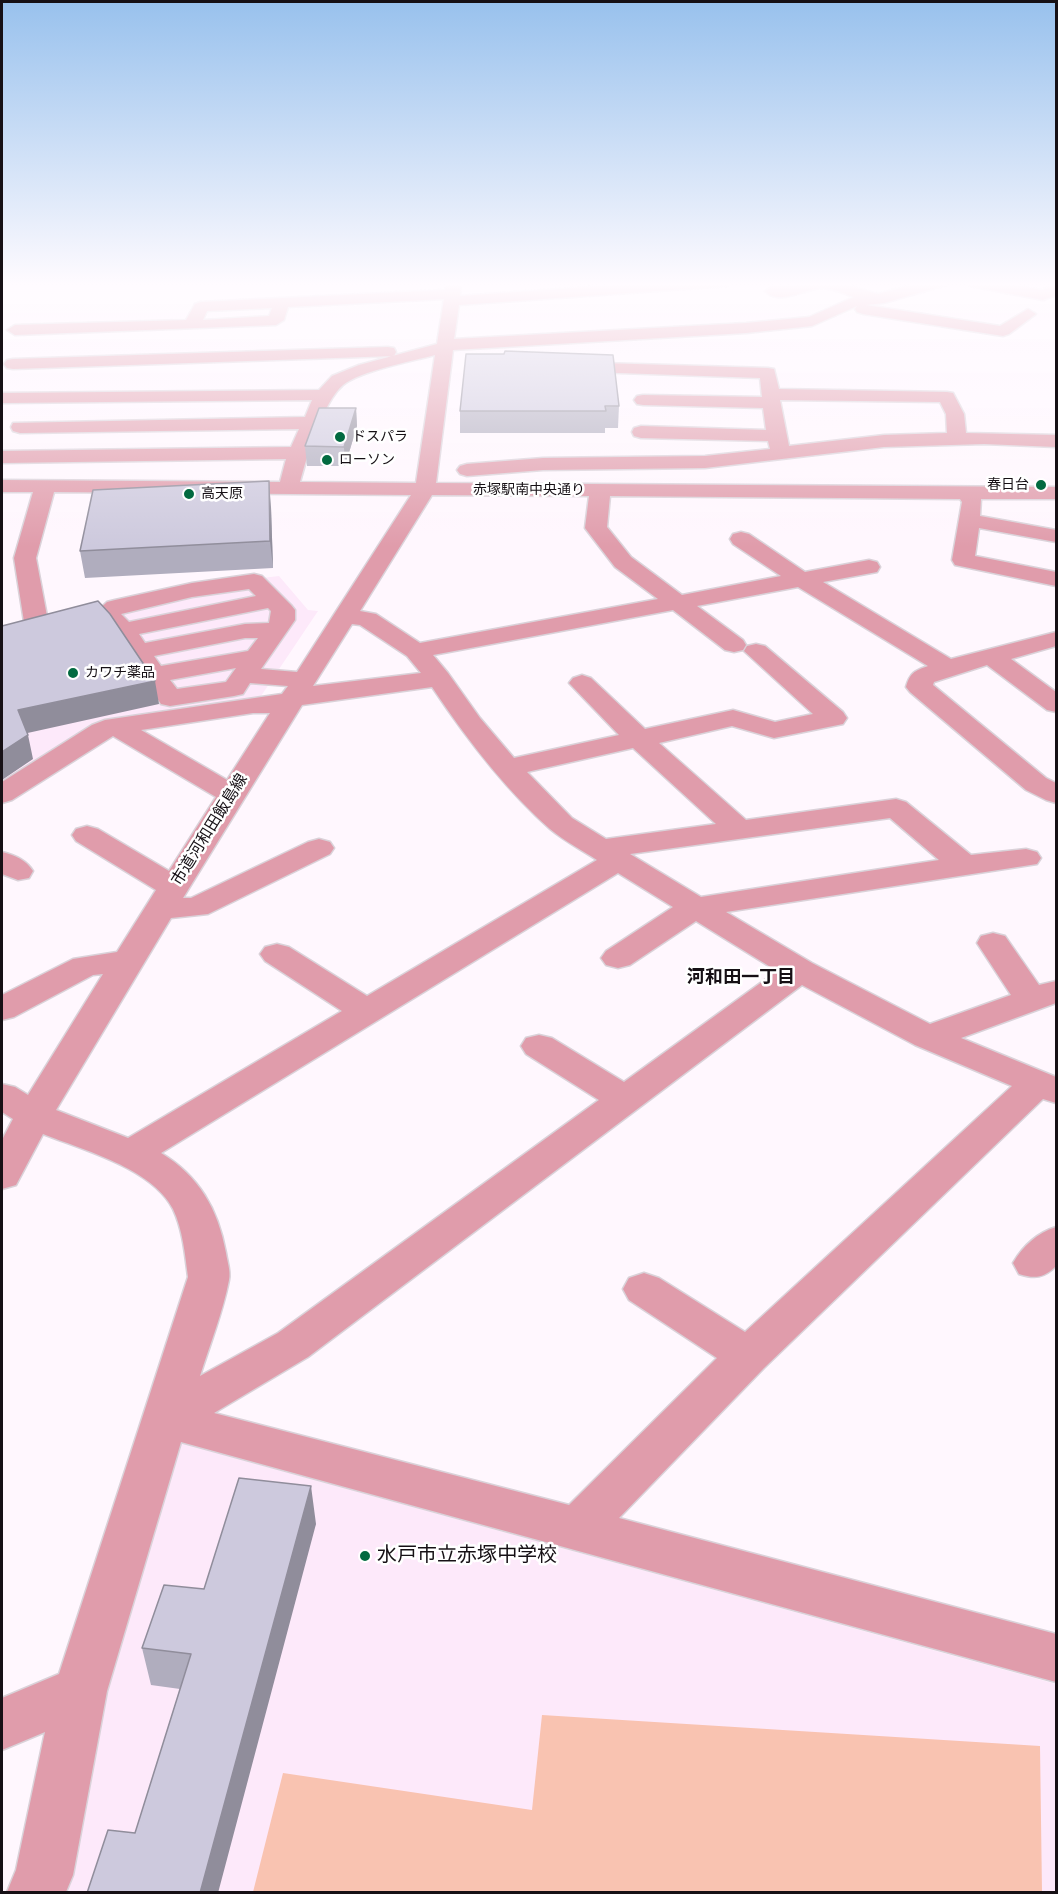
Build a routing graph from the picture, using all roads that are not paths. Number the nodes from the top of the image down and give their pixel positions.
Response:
1 (36, 370) edge
2 (55, 370) edge
3 (362, 370) edge
4 (442, 370) edge
5 (645, 370) edge
6 (661, 370) edge
7 (7, 371) edge
8 (768, 373) joint
9 (236, 388) junction
10 (324, 394) junction
11 (2, 398) edge
12 (37, 398) junction
13 (770, 398) junction
14 (643, 400) junction
15 (311, 423) junction
16 (224, 424) junction
17 (143, 425) junction
18 (20, 427) junction
19 (641, 432) junction
20 (957, 438) junction
21 (1056, 441) edge
22 (848, 444) junction
23 (778, 445) junction
24 (214, 453) junction
25 (298, 453) junction
26 (132, 455) junction
27 (2, 456) edge
28 (595, 464) junction
29 (623, 464) junction
30 (2, 486) edge
31 (47, 486) junction
32 (121, 487) junction
33 (206, 488) junction
34 (288, 488) junction
35 (425, 489) junction
36 (595, 490) junction
37 (903, 492) junction
38 (967, 492) junction
39 (1056, 493) edge
40 (968, 520) junction
41 (1056, 536) edge
42 (741, 539) dead end
43 (869, 567) dead end
44 (1056, 579) edge
45 (802, 580) junction
46 (680, 603) junction
47 (277, 617) junction
48 (341, 620) junction
49 (124, 630) junction
50 (1056, 639) edge
51 (2, 640) edge
52 (416, 651) junction
53 (138, 652) junction
54 (991, 656) junction
55 (250, 667) junction
56 (948, 668) junction
57 (439, 678) junction
58 (582, 683) dead end
59 (298, 689) junction
60 (1056, 704) edge
61 (115, 726) junction
62 (639, 739) junction
63 (507, 768) junction
64 (2, 794) edge
65 (1056, 794) edge
66 (233, 795) junction
67 (739, 829) junction
68 (87, 835) dead end
69 (319, 848) dead end
70 (609, 854) junction
71 (1026, 858) dead end
72 (964, 865) junction
73 (167, 898) junction
74 (695, 907) junction
75 (993, 943) dead end
76 (277, 954) dead end
77 (618, 958) dead end
78 (129, 961) junction
79 (800, 970) junction
80 (1044, 995) edge
81 (2, 1009) edge
82 (367, 1011) junction
83 (928, 1037) junction
84 (539, 1046) dead end
85 (1047, 1088) edge
86 (2, 1096) edge
87 (626, 1099) junction
88 (34, 1115) junction
89 (129, 1154) junction
90 (2, 1175) edge
91 (644, 1289) dead end
92 (748, 1356) junction
93 (164, 1419) junction
94 (576, 1530) junction
95 (1056, 1658) edge
96 (80, 1691) junction
97 (2, 1724) edge
98 (36, 1893) edge

1 - 7 street
2 - 12 street
3 - 10 street
4 - 35 street
5 - 14 street
6 - 8 street
8 - 13 street
9 - 10 street
9 - 12 street
9 - 16 street
10 - 15 street
11 - 12 street
12 - 18 street
13 - 14 street
13 - 20 street
13 - 23 street
14 - 19 street
15 - 16 street
15 - 25 street
16 - 17 street
16 - 24 street
17 - 18 street
17 - 26 street
18 - 27 street
19 - 23 street
19 - 29 street
20 - 21 street
20 - 22 street
22 - 23 street
22 - 37 street
23 - 29 street
24 - 25 street
24 - 26 street
24 - 33 street
25 - 34 street
26 - 27 street
26 - 32 street
28 - 29 street
28 - 35 street
28 - 36 street
30 - 31 street, 赤塚駅南中央通り
31 - 32 street, 赤塚駅南中央通り
31 - 51 street
32 - 33 street, 赤塚駅南中央通り
33 - 34 street, 赤塚駅南中央通り
34 - 35 street, 赤塚駅南中央通り
35 - 36 street, 赤塚駅南中央通り
35 - 48 street, 市道河和田飯島線
36 - 37 street, 赤塚駅南中央通り
36 - 46 street
37 - 38 street, 赤塚駅南中央通り
38 - 39 street, 赤塚駅南中央通り
38 - 40 street
40 - 41 street
40 - 44 street
42 - 45 street
43 - 45 street
45 - 46 street
45 - 56 street
46 - 52 street
46 - 62 street
47 - 48 street
47 - 49 street
47 - 49 street
47 - 53 street
47 - 55 street
48 - 52 street
48 - 59 street, 市道河和田飯島線
49 - 53 street
50 - 54 street
52 - 57 street
53 - 55 street
54 - 56 street
54 - 60 street
55 - 59 street
56 - 65 street
57 - 59 street
57 - 63 street
58 - 62 street
59 - 61 street
59 - 66 street, 市道河和田飯島線
61 - 64 street
61 - 66 street
62 - 63 street
62 - 67 street
63 - 70 street
66 - 73 street, 市道河和田飯島線
67 - 70 street
67 - 72 street
68 - 73 street
69 - 73 street
70 - 74 street
70 - 82 street
71 - 72 street
72 - 74 street
73 - 78 street, 市道河和田飯島線
74 - 77 street
74 - 79 street
75 - 80 street
76 - 82 street
78 - 81 street
78 - 88 street, 市道河和田飯島線
79 - 83 street
79 - 87 street
80 - 83 street
82 - 89 street
83 - 85 street
84 - 87 street
85 - 92 street
86 - 88 street
87 - 93 street
88 - 89 street
88 - 90 street, 市道河和田飯島線
89 - 93 street
91 - 92 street
92 - 94 street
93 - 94 street
93 - 96 street
94 - 95 street
96 - 97 street
96 - 98 street

